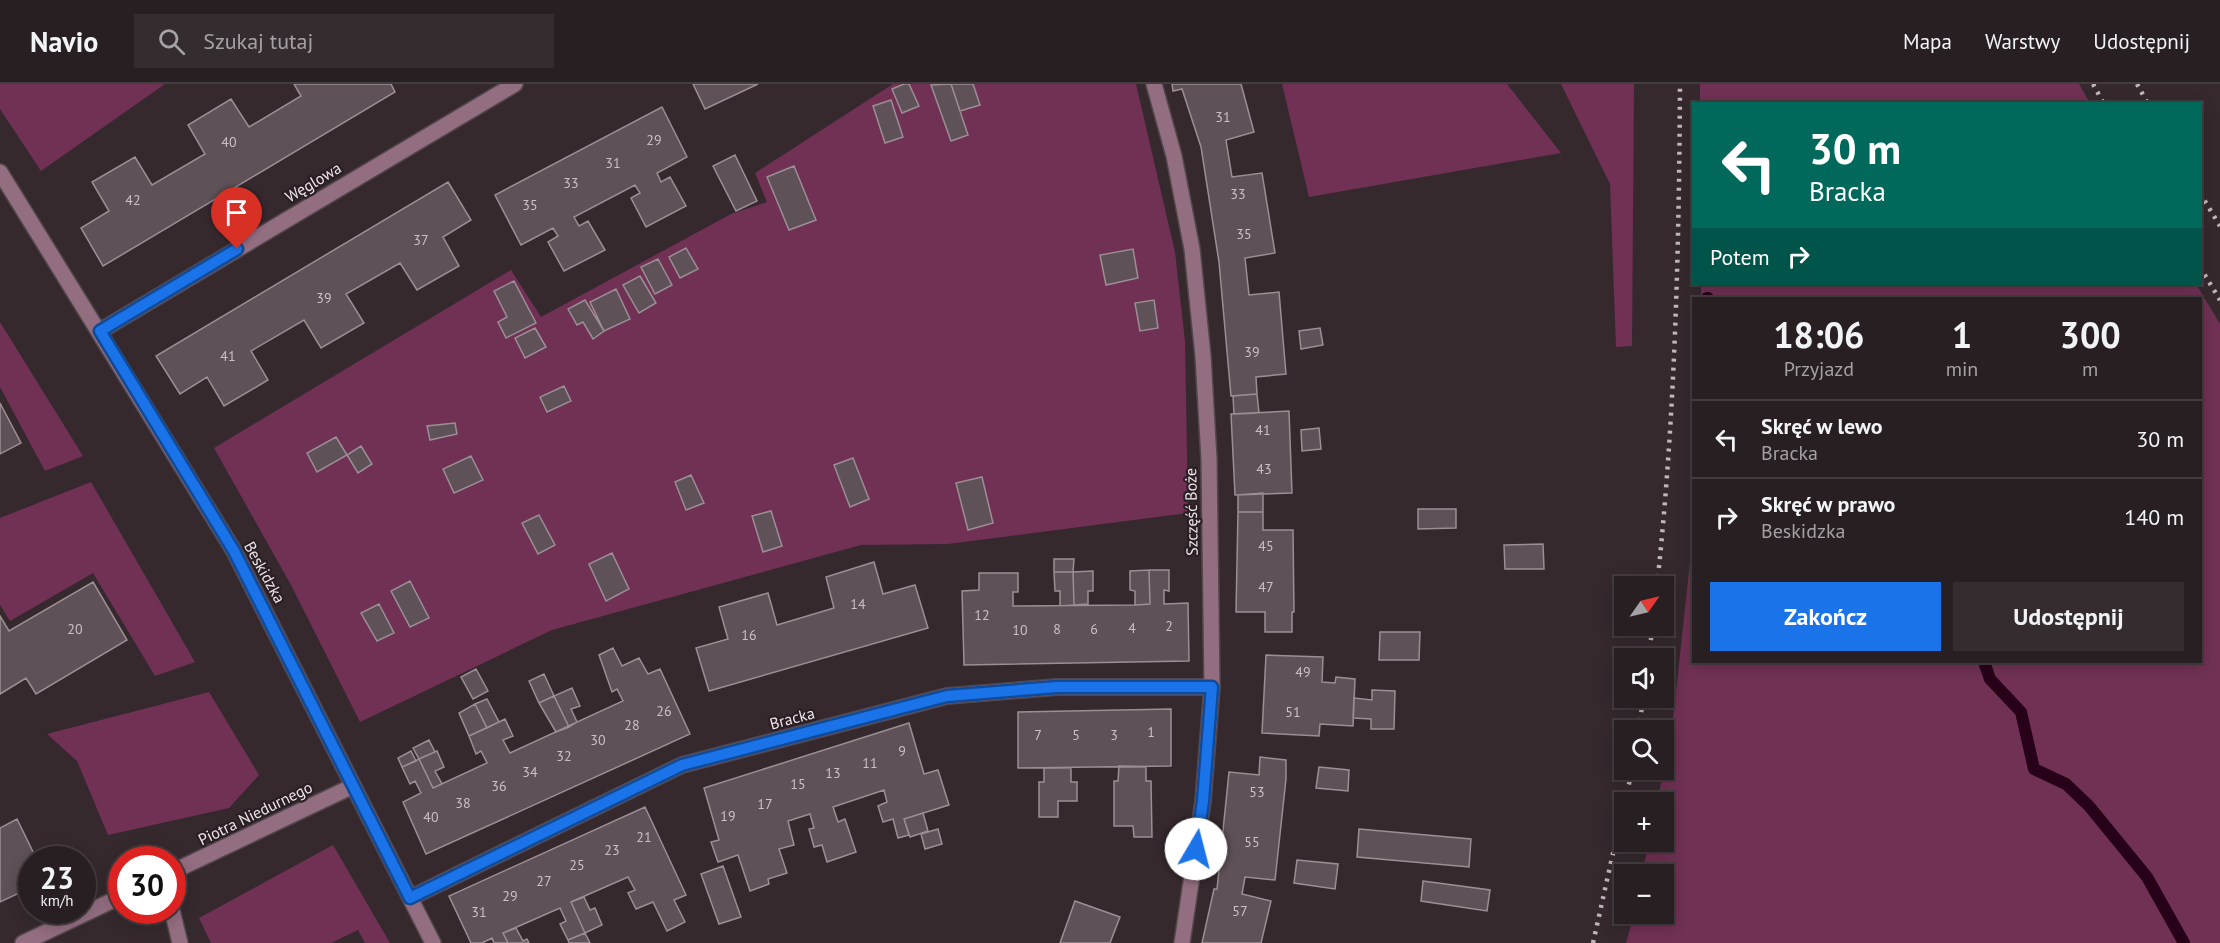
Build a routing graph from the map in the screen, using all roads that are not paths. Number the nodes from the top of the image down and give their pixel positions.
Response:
1 (514, 84) edge
2 (1154, 84) edge
3 (0, 172) edge
4 (100, 331) junction
5 (1212, 687) junction
6 (353, 786) junction
7 (186, 865) edge
8 (410, 898) junction
9 (108, 903) edge
10 (175, 924) edge
11 (23, 943) edge
12 (180, 943) edge
13 (433, 943) edge
14 (1182, 943) edge

1 - 4 street, Węglowa
2 - 5 street, Szczęść Boże
3 - 4 street, Beskidzka
4 - 6 street, Beskidzka
5 - 8 street, Bracka
5 - 14 street, Szczęść Boże
6 - 7 street, Piotra Niedurnego
6 - 8 street, Beskidzka
8 - 13 street, Beskidzka
9 - 11 street
10 - 12 street

